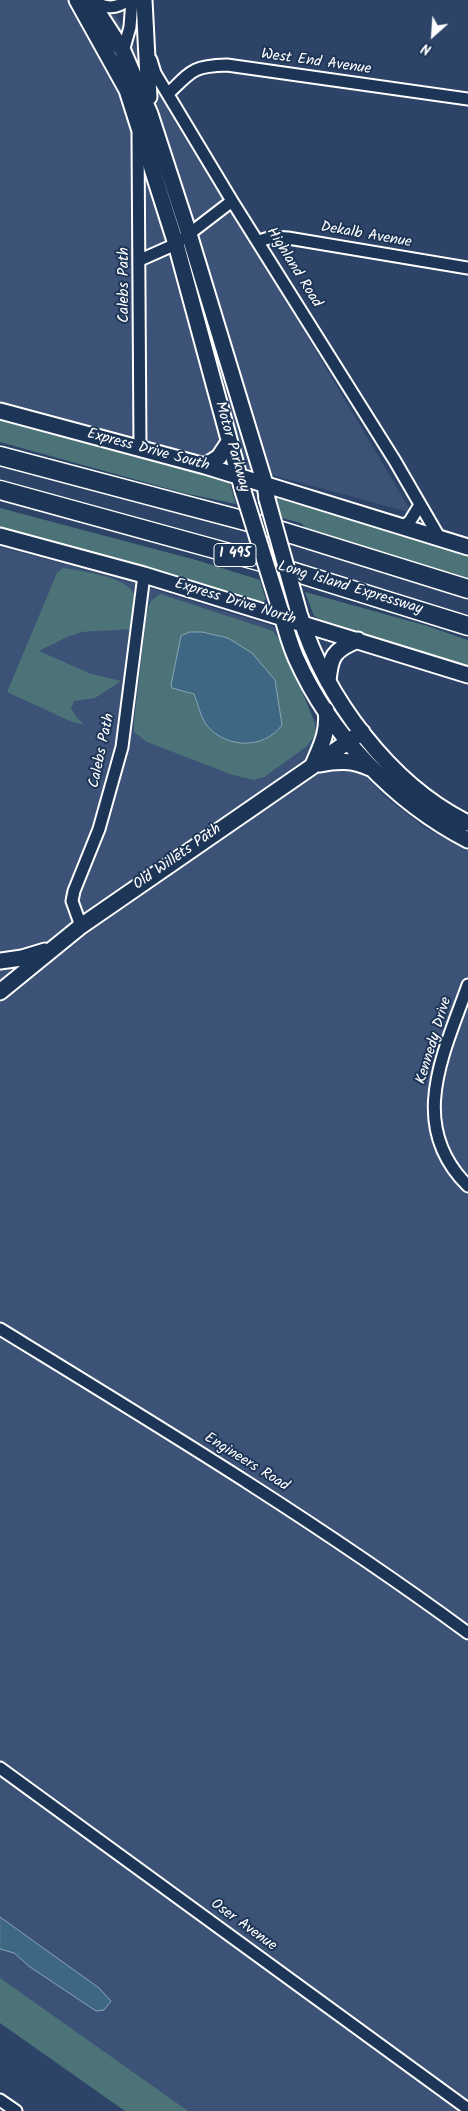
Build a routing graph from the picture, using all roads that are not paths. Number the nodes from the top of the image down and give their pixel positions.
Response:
1 (77, 0) edge
2 (91, 0) edge
3 (127, 0) edge
4 (132, 0) edge
5 (144, 0) edge
6 (145, 45) junction
7 (123, 51) junction
8 (118, 71) junction
9 (168, 94) junction
10 (468, 99) edge
11 (144, 118) junction
12 (232, 201) junction
13 (189, 234) junction
14 (259, 241) junction
15 (176, 244) junction
16 (140, 260) junction
17 (468, 268) edge
18 (0, 411) edge
19 (229, 442) junction
20 (140, 448) junction
21 (0, 456) edge
22 (205, 466) junction
23 (241, 484) junction
24 (4, 491) edge
25 (266, 492) junction
26 (420, 505) junction
27 (404, 526) junction
28 (0, 536) edge
29 (439, 537) junction
30 (468, 547) edge
31 (144, 575) junction
32 (468, 588) edge
33 (281, 613) junction
34 (300, 618) junction
35 (468, 626) edge
36 (358, 640) junction
37 (468, 675) edge
38 (328, 682) junction
39 (326, 710) junction
40 (362, 732) junction
41 (348, 741) junction
42 (313, 765) junction
43 (374, 769) junction
44 (468, 823) edge
45 (468, 840) edge
46 (81, 926) junction
47 (51, 949) junction
48 (0, 961) edge
49 (468, 985) edge
50 (0, 992) edge
51 (468, 1186) edge
52 (0, 1329) edge
53 (468, 1633) edge
54 (0, 1768) edge
55 (0, 2100) edge
56 (468, 2108) edge
57 (16, 2111) edge

1 - 8 main road, Motor Parkway
2 - 3 street
2 - 7 main road, Motor Parkway
4 - 7 street
5 - 6 main road
6 - 9 street, Highland Road
6 - 11 main road
7 - 8 street
7 - 11 main road, Motor Parkway
8 - 11 main road, Motor Parkway
9 - 10 street, West End Avenue
9 - 12 street, Highland Road
11 - 13 main road, Motor Parkway
11 - 15 main road, Motor Parkway
11 - 16 street, Calebs Path
12 - 13 street
12 - 14 street, Highland Road
13 - 15 street
13 - 25 main road, Motor Parkway
14 - 17 street, Dekalb Avenue
14 - 26 street, Highland Road
15 - 16 street
15 - 19 main road, Motor Parkway
16 - 20 street, Calebs Path
18 - 20 main road, Express Drive South
19 - 22 main road
19 - 23 main road, Motor Parkway
20 - 22 main road, Express Drive South
21 - 32 highway, I 495
22 - 23 main road, Express Drive South
23 - 25 main road, Express Drive South
23 - 33 main road, Motor Parkway, bridge
24 - 35 highway, Long Island Expressway / I 495
25 - 27 main road, Express Drive South
25 - 34 main road, Motor Parkway, bridge
26 - 27 street
26 - 29 street, Highland Road
27 - 29 main road, Express Drive South
28 - 31 main road, Express Drive North
29 - 30 main road, Express Drive South
31 - 33 main road, Express Drive North
31 - 46 street, Calebs Path
33 - 34 main road, Express Drive North
33 - 39 main road, Motor Parkway
34 - 36 main road, Express Drive North
34 - 38 main road, Motor Parkway
36 - 37 main road, Express Drive North
36 - 38 main road
38 - 40 main road, Motor Parkway
39 - 41 main road, Motor Parkway
39 - 42 main road
40 - 41 main road, Old Willets Path
40 - 44 main road, Motor Parkway
41 - 42 main road, Old Willets Path
41 - 43 main road, Motor Parkway
42 - 43 main road
42 - 46 main road, Old Willets Path
43 - 45 main road, Motor Parkway
46 - 47 main road, Old Willets Path
47 - 48 main road
47 - 50 main road, Old Willets Path
49 - 51 street, Kennedy Drive
52 - 53 street, Engineers Road
54 - 56 street, Oser Avenue
55 - 57 street

